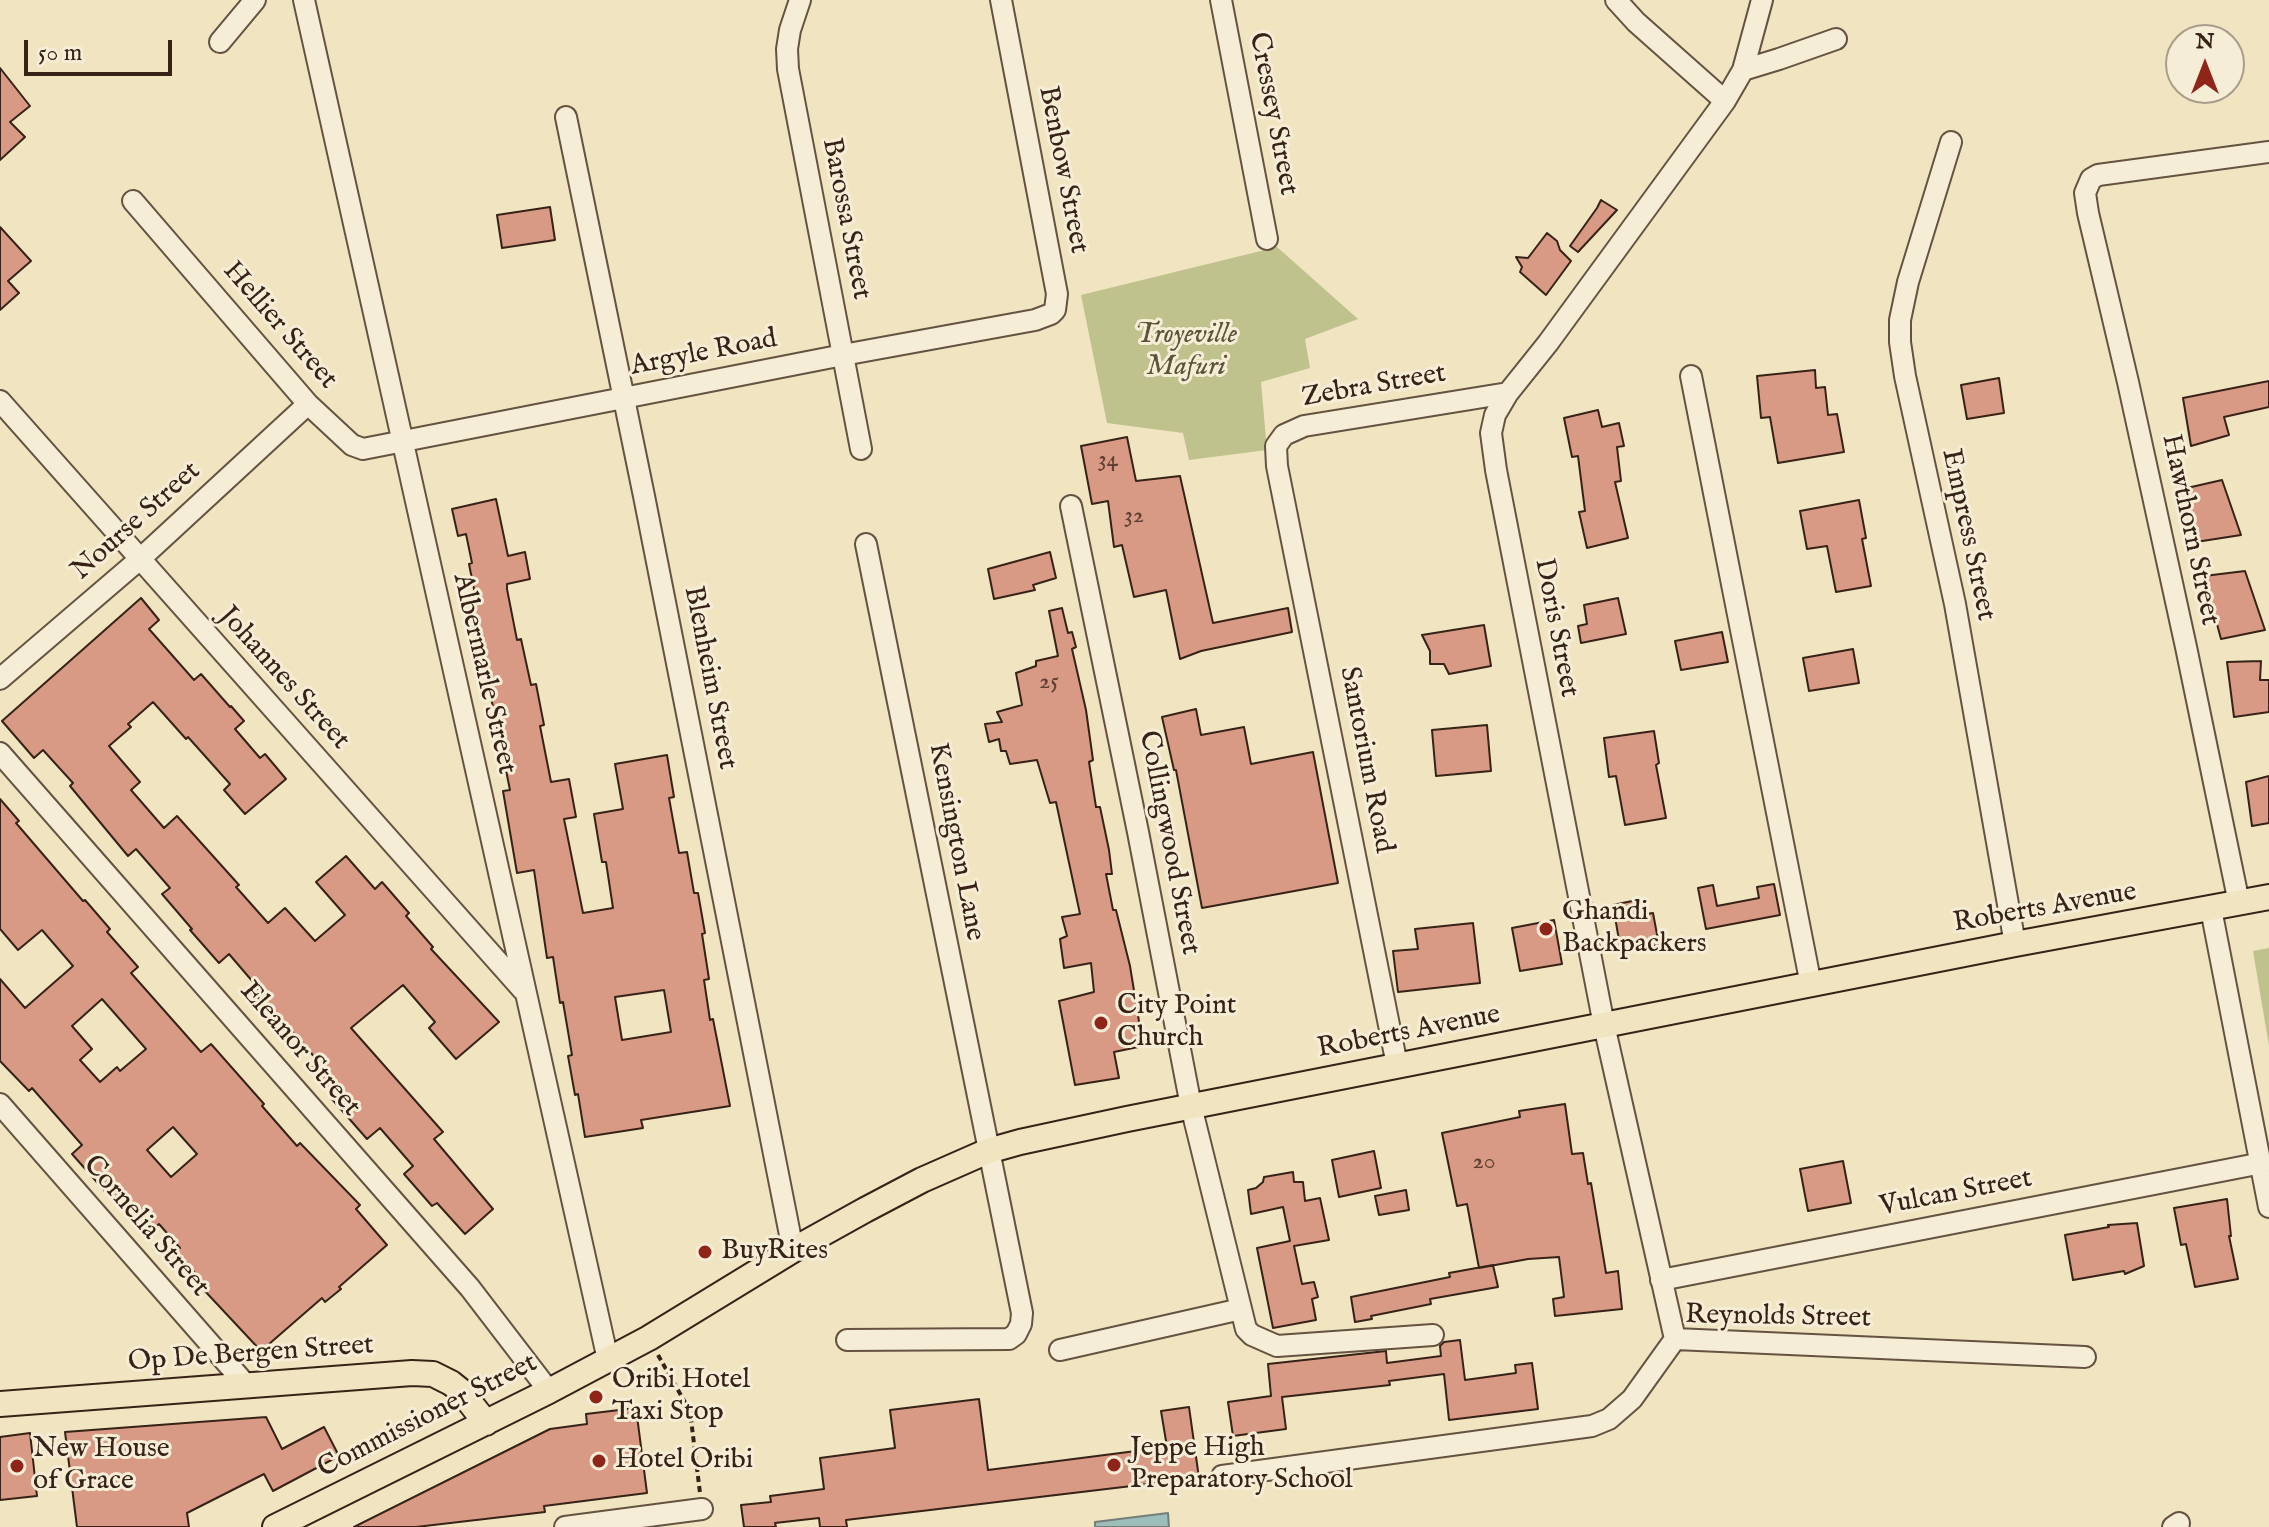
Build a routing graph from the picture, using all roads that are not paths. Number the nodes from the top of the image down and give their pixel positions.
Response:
1 (255, 0) edge
2 (304, 0) edge
3 (800, 0) edge
4 (1001, 0) edge
5 (1221, 0) edge
6 (1616, 0) edge
7 (1762, 0) edge
8 (1836, 39) dead end
9 (220, 42) dead end
10 (1743, 70) junction
11 (1725, 101) junction
12 (566, 117) dead end
13 (1951, 142) dead end
14 (2269, 152) edge
15 (133, 201) dead end
16 (1267, 239) dead end
17 (1016, 322) joint
18 (843, 355) junction
19 (1691, 376) dead end
20 (1508, 393) junction
21 (623, 399) junction
22 (0, 401) edge
23 (308, 404) junction
24 (402, 442) junction
25 (861, 449) dead end
26 (1277, 466) joint
27 (1071, 506) dead end
28 (866, 544) dead end
29 (140, 559) junction
30 (0, 679) edge
31 (0, 753) edge
32 (2269, 897) edge
33 (2239, 903) junction
34 (2211, 909) junction
35 (2015, 944) junction
36 (1811, 985) junction
37 (526, 993) junction
38 (1604, 1025) junction
39 (1397, 1065) junction
40 (0, 1104) edge
41 (1191, 1106) junction
42 (988, 1151) junction
43 (2262, 1163) junction
44 (2269, 1207) edge
45 (793, 1250) junction
46 (1661, 1280) junction
47 (1241, 1309) junction
48 (1433, 1335) dead end
49 (1675, 1339) junction
50 (847, 1340) dead end
51 (1060, 1350) dead end
52 (2085, 1357) dead end
53 (608, 1360) junction
54 (247, 1386) junction
55 (549, 1391) junction
56 (0, 1404) edge
57 (486, 1423) junction
58 (1222, 1476) dead end
59 (702, 1509) road end
60 (284, 1525) edge
61 (565, 1527) edge

1 - 9 street
2 - 24 street, Albermarle Street
3 - 18 street, Barossa Street
4 - 17 street, Benbow Street
5 - 16 street, Cressey Street
6 - 11 street
7 - 10 street, Doris Street
8 - 10 street
10 - 11 street, Doris Street
11 - 20 street, Doris Street
12 - 21 street, Blenheim Street
13 - 35 street, Empress Street
14 - 33 street, Hawthorn Street
15 - 23 street, Hellier Street
17 - 18 street, Argyle Road
18 - 21 street, Argyle Road
18 - 25 street, Barossa Street
19 - 36 street
20 - 26 street, Zebra Street
20 - 38 street, Doris Street
21 - 24 street, Argyle Road
21 - 45 street, Blenheim Street
22 - 29 street, Johannes Street
23 - 24 street, Hellier Street
23 - 29 street, Nourse Street
24 - 37 street, Albermarle Street
26 - 39 street, Santorium Road
27 - 41 street, Collingwood Street
28 - 42 street, Kensington Lane
29 - 30 street, Nourse Street
29 - 37 street, Johannes Street
31 - 55 street, Eleanor Street
32 - 33 main road, Roberts Avenue
33 - 34 main road, Roberts Avenue
34 - 35 main road, Roberts Avenue
34 - 43 street
35 - 36 main road, Roberts Avenue
36 - 38 main road, Roberts Avenue
37 - 53 street, Albermarle Street
38 - 39 main road, Roberts Avenue
38 - 46 street, Doris Street
39 - 41 main road, Roberts Avenue
40 - 54 street, Cornelia Street
41 - 42 main road, Roberts Avenue
41 - 47 street, Collingwood Street
42 - 45 main road, Roberts Avenue
42 - 50 street, Kensington Lane
43 - 44 street
43 - 46 street, Vulcan Street
45 - 53 main road, Roberts Avenue
46 - 49 street, Doris Street
47 - 48 street, Collingwood Street
47 - 51 street
49 - 52 street, Reynolds Street
49 - 58 street, Reynolds Street
53 - 55 main road, Commissioner Street
54 - 56 main road, Op De Bergen Street
54 - 57 main road, Op De Bergen Street
55 - 57 main road, Commissioner Street
57 - 60 main road, Commissioner Street
59 - 61 street

